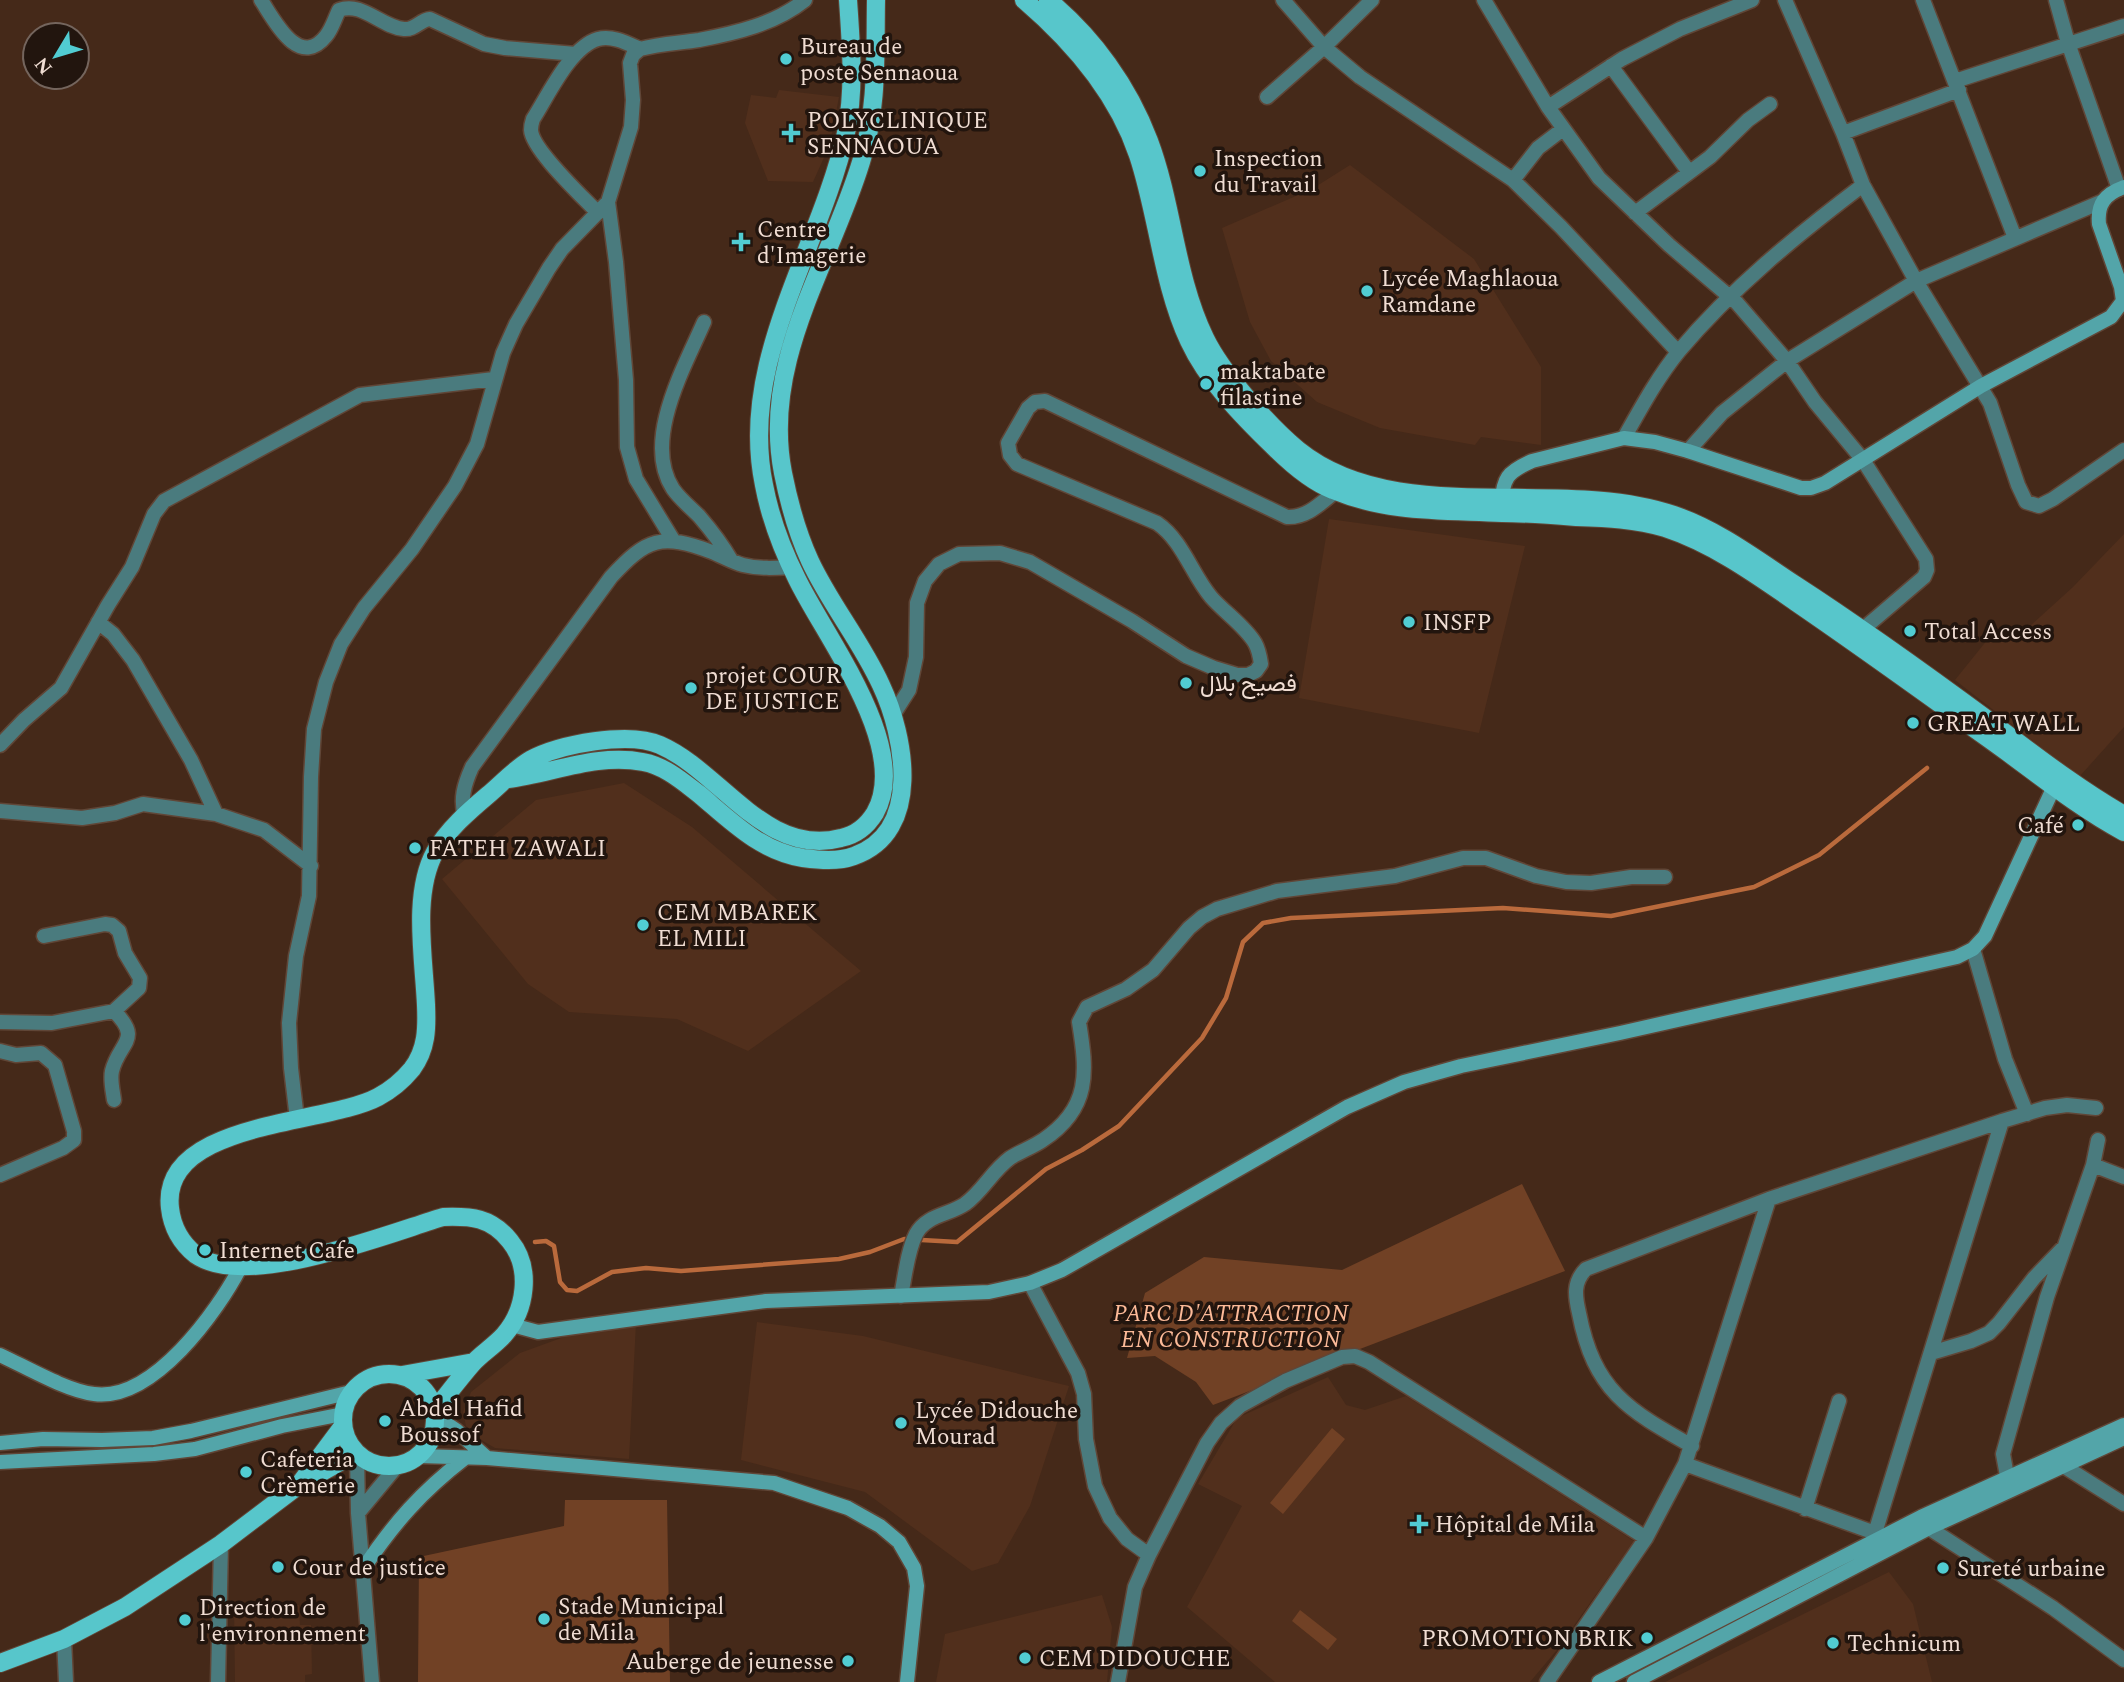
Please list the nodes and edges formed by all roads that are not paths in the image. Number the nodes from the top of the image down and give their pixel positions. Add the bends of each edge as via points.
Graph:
1 (261, 0) edge
2 (805, 0) edge
3 (848, 0) edge
4 (876, 0) edge
5 (1024, 0) edge
6 (1048, 0) edge
7 (1283, 0) edge
8 (1372, 0) edge
9 (1484, 0) edge
10 (1752, 0) edge
11 (1785, 0) edge
12 (1923, 0) edge
13 (2056, 0) edge
14 (2124, 26) edge
15 (2068, 43) junction
16 (1324, 47) junction
17 (640, 50) junction
18 (576, 54) junction
19 (1611, 65) junction
20 (1957, 85) junction
21 (1267, 97) dead end
22 (1770, 104) dead end
23 (1548, 107) junction
24 (1563, 129) junction
25 (1843, 133) junction
26 (1689, 172) junction
27 (1513, 180) junction
28 (1863, 185) junction
29 (2121, 188) edge
30 (2101, 202) junction
31 (603, 207) junction
32 (1635, 213) junction
33 (2015, 238) junction
34 (1916, 281) junction
35 (1729, 296) junction
36 (2124, 302) edge
37 (704, 322) dead end
38 (1678, 352) junction
39 (1787, 361) junction
40 (494, 379) junction
41 (1981, 386) junction
42 (1624, 438) junction
43 (2124, 450) edge
44 (1688, 451) junction
45 (1863, 460) junction
46 (1336, 491) junction
47 (1501, 505) junction
48 (673, 540) junction
49 (730, 560) junction
50 (792, 567) junction
51 (98, 622) junction
52 (1862, 630) junction
53 (893, 715) junction
54 (0, 745) edge
55 (2028, 759) junction
56 (508, 779) junction
57 (2057, 780) junction
58 (0, 811) edge
59 (216, 814) junction
60 (2124, 815) edge
61 (464, 817) junction
62 (2124, 832) edge
63 (311, 866) junction
64 (1665, 877) dead end
65 (44, 936) dead end
66 (1973, 949) junction
67 (114, 1011) junction
68 (0, 1023) edge
69 (0, 1051) edge
70 (114, 1100) dead end
71 (2096, 1108) dead end
72 (2027, 1114) junction
73 (297, 1119) junction
74 (2001, 1121) junction
75 (2098, 1140) dead end
76 (2093, 1165) junction
77 (0, 1175) edge
78 (2124, 1177) edge
79 (1769, 1199) junction
80 (2067, 1244) junction
81 (241, 1266) junction
82 (1030, 1283) junction
83 (901, 1296) junction
84 (512, 1325) junction
85 (1931, 1353) junction
86 (0, 1355) edge
87 (474, 1362) junction
88 (402, 1376) junction
89 (351, 1392) junction
90 (1839, 1401) dead end
91 (434, 1413) junction
92 (342, 1420) junction
93 (2124, 1425) edge
94 (2124, 1438) edge
95 (0, 1443) edge
96 (1692, 1446) junction
97 (357, 1454) junction
98 (418, 1456) junction
99 (465, 1458) junction
100 (487, 1458) junction
101 (0, 1462) edge
102 (1685, 1464) junction
103 (2062, 1465) junction
104 (397, 1466) junction
105 (2007, 1476) junction
106 (299, 1485) junction
107 (2124, 1504) edge
108 (1805, 1509) junction
109 (358, 1513) junction
110 (1925, 1522) junction
111 (1877, 1536) junction
112 (1646, 1538) junction
113 (221, 1544) junction
114 (1149, 1555) junction
115 (363, 1569) junction
116 (64, 1639) junction
117 (2124, 1660) edge
118 (0, 1663) edge
119 (66, 1682) edge
120 (218, 1682) edge
121 (372, 1682) edge
122 (907, 1682) edge
123 (1118, 1682) edge
124 (1547, 1682) edge
125 (1599, 1682) edge
126 (1634, 1682) edge

1 - 18 street via 292,43 301,47 326,37 339,10 348,7 400,29 410,30 430,19 484,44
2 - 17 street via 762,25
3 - 50 main road via 852,88 846,130 768,360 762,402 759,442 764,486
4 - 53 main road via 874,103 862,161 797,324 784,374 779,422 793,516 809,560 866,655
5 - 46 main road via 1090,68 1120,112 1138,155 1190,343 1219,387 1272,445 1299,469
6 - 47 main road via 1101,55 1130,99 1150,142 1206,341 1273,426 1329,471 1363,484
7 - 16 street
8 - 16 street
9 - 23 street
10 - 19 street via 1680,29
11 - 25 street
12 - 20 street
13 - 15 street
14 - 15 street
15 - 20 street
15 - 29 street
16 - 21 street
16 - 27 street via 1360,77
17 - 18 street via 623,41 599,39
17 - 31 street via 630,63 631,127
18 - 31 street via 530,129 548,159
19 - 23 street
19 - 26 street
20 - 25 street
20 - 33 street
22 - 26 street
23 - 24 street
24 - 27 street via 1538,149
24 - 32 street via 1599,178
25 - 28 street
26 - 32 street
27 - 38 street
28 - 34 street
28 - 35 street
29 - 30 main road
30 - 33 street
30 - 36 main road via 2099,224
31 - 40 street via 562,248 549,268 516,324
31 - 48 street via 616,262 627,447 636,478
32 - 35 street
33 - 34 street
34 - 39 street
34 - 41 street
35 - 38 street
35 - 39 street
36 - 41 main road via 2111,317 2088,331
37 - 49 street via 673,397 661,438 662,457 674,491
38 - 42 street
39 - 44 street via 1722,413
39 - 45 street
40 - 51 street via 360,395 171,496 154,514 132,567
40 - 63 street via 477,444 455,486 364,608 341,644 326,682 314,729
41 - 43 street via 2026,502 2039,506 2053,499
41 - 45 main road
42 - 44 main road
42 - 47 main road via 1520,466 1503,484
44 - 45 main road via 1801,488 1825,483
45 - 52 street via 1926,559 1927,570
46 - 47 main road via 1367,502 1435,512
46 - 53 street via 1306,514 1287,517 1045,401 1035,402 1009,443 1017,464 1167,530 1209,595 1255,643 1261,664 1248,675 1214,668 1186,656 1030,562 1000,553 959,554 939,564 925,581 917,603 916,657 909,690
47 - 52 main road via 1621,502 1674,515 1722,536
47 - 55 main road via 1625,519 1702,542
48 - 49 street
48 - 61 street via 641,548 611,577 472,767 464,786
49 - 50 street via 760,568
50 - 56 main road via 871,715 884,782 880,805 867,825 848,837 826,841 786,833 750,814 691,764 658,744 634,739 599,741 550,753 528,761
51 - 54 street via 61,688
51 - 59 street via 132,660 191,760
52 - 55 main road
53 - 56 main road via 903,793 897,817 869,850 851,858 820,860 769,848 681,779 643,762 578,764
55 - 57 main road
56 - 61 main road
57 - 60 main road
57 - 62 main road
57 - 66 main road via 1985,936
58 - 59 street via 82,818 144,804
59 - 63 street via 264,830
61 - 73 main road via 434,854 424,888 426,1023 424,1046 414,1067 375,1099
63 - 73 street via 289,1023
64 - 83 street via 1566,883 1486,858 1463,858 1395,876 1277,891 1217,909 1189,928 1138,983 1096,1002 1082,1014 1085,1078 1074,1107 1052,1133 1009,1159 965,1204 921,1227 912,1245
65 - 67 street via 105,924 119,931 140,978 139,988
66 - 72 street via 2005,1059
66 - 82 main road via 1930,965 1404,1082 1347,1107 1062,1270
67 - 68 street via 52,1023
67 - 70 street via 126,1023 128,1036 112,1072
69 - 77 street via 41,1053 55,1065 74,1130 74,1140 63,1148
71 - 72 street via 2067,1105
72 - 74 street
73 - 81 main road via 208,1146 175,1175 169,1196 180,1237 201,1258
74 - 79 street
74 - 85 street
75 - 76 street
76 - 78 street
76 - 80 street
79 - 96 street
79 - 96 street via 1586,1269 1576,1285 1582,1329 1600,1375 1614,1394 1648,1421
80 - 85 street via 1989,1333
80 - 105 street via 2047,1297 2003,1454
81 - 84 main road via 310,1258 443,1217 483,1218 503,1231 517,1249 523,1271 523,1294
81 - 86 main road via 230,1289 187,1343 155,1373 113,1394 72,1388
82 - 83 main road via 967,1295
82 - 114 street via 1078,1374 1096,1486 1110,1518 1127,1539
83 - 84 main road via 766,1301 538,1332
84 - 87 main road
85 - 111 street
87 - 88 main road
87 - 91 main road
88 - 89 main road via 374,1376
88 - 91 main road via 428,1395
89 - 92 main road
89 - 95 main road via 153,1438
90 - 108 street
91 - 98 main road via 431,1438
91 - 100 main road
92 - 97 main road
92 - 101 main road via 282,1426 195,1449
92 - 106 main road
93 - 105 main road
94 - 103 main road
96 - 102 street
97 - 104 main road via 376,1464
97 - 106 main road
97 - 109 street
98 - 99 main road
98 - 104 main road
99 - 100 main road
99 - 115 main road via 398,1519
100 - 122 main road via 774,1483 848,1508 899,1542 914,1568 917,1586
102 - 108 street
102 - 112 street
103 - 107 street
103 - 110 main road
104 - 109 street
105 - 110 main road
106 - 113 main road
108 - 111 street
109 - 115 street
110 - 111 main road
110 - 117 street
110 - 126 main road
111 - 125 main road
112 - 114 street via 1355,1356 1285,1381 1240,1406 1221,1423
112 - 124 street
113 - 116 main road via 125,1607
113 - 120 street
114 - 123 street via 1135,1587
115 - 121 street
116 - 118 main road
116 - 119 street

